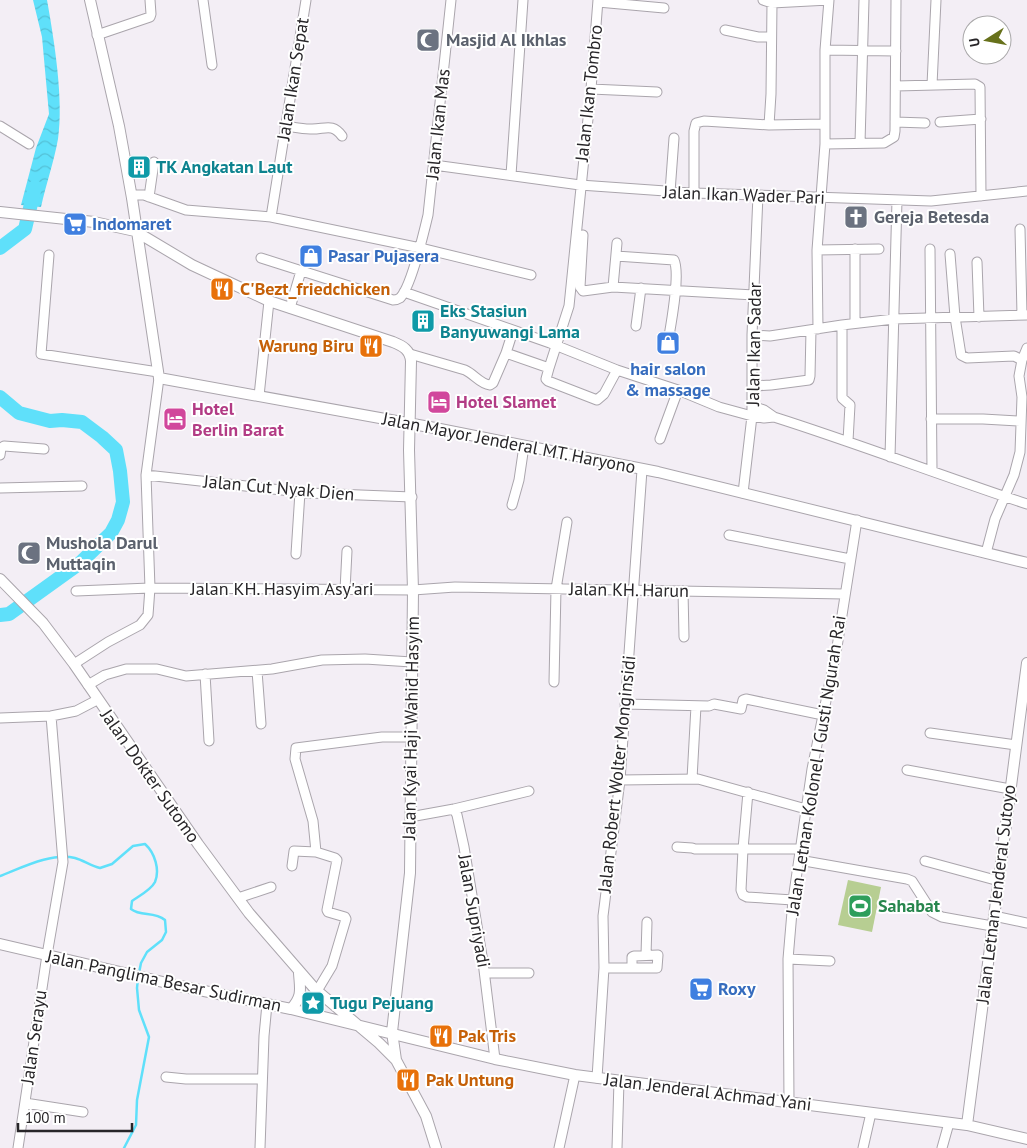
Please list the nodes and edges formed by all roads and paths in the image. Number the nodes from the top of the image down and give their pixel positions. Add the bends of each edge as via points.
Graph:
1 (90, 0) edge
2 (150, 0) edge
3 (203, 0) edge
4 (306, 0) edge
5 (450, 0) edge
6 (523, 0) edge
7 (864, 0) edge
8 (896, 0) edge
9 (936, 0) edge
10 (598, 1) edge
11 (773, 1) edge
12 (664, 8) dead end
13 (725, 30) dead end
14 (97, 35) junction
15 (771, 37) junction
16 (825, 50) junction
17 (863, 51) junction
18 (896, 51) junction
19 (212, 65) dead end
20 (932, 85) junction
21 (896, 86) junction
22 (591, 89) junction
23 (657, 92) dead end
24 (981, 119) junction
25 (895, 122) junction
26 (940, 122) dead end
27 (925, 123) dead end
28 (824, 124) junction
29 (769, 125) junction
30 (0, 126) edge
31 (285, 126) junction
32 (342, 136) dead end
33 (674, 138) dead end
34 (860, 143) junction
35 (29, 144) dead end
36 (825, 144) junction
37 (154, 162) dead end
38 (434, 165) junction
39 (512, 175) junction
40 (580, 185) junction
41 (1027, 191) edge
42 (670, 192) junction
43 (694, 194) junction
44 (758, 195) junction
45 (981, 196) junction
46 (149, 197) junction
47 (132, 198) junction
48 (821, 198) junction
49 (897, 200) junction
50 (0, 212) edge
51 (271, 217) junction
52 (135, 231) junction
53 (1023, 235) edge
54 (583, 236) dead end
55 (617, 244) dead end
56 (420, 248) junction
57 (855, 249) junction
58 (879, 249) dead end
59 (930, 249) dead end
60 (817, 250) junction
61 (950, 254) dead end
62 (49, 255) dead end
63 (616, 256) junction
64 (261, 258) dead end
65 (977, 262) dead end
66 (301, 271) junction
67 (531, 275) dead end
68 (613, 287) junction
69 (640, 288) junction
70 (675, 291) junction
71 (404, 292) junction
72 (754, 296) junction
73 (269, 301) junction
74 (290, 308) junction
75 (1024, 315) edge
76 (955, 317) junction
77 (978, 317) junction
78 (930, 318) junction
79 (894, 319) junction
80 (855, 323) junction
81 (842, 325) junction
82 (636, 326) dead end
83 (815, 330) junction
84 (513, 331) junction
85 (752, 335) junction
86 (557, 345) junction
87 (668, 348) dead end
88 (1027, 348) edge
89 (506, 353) junction
90 (410, 354) junction
91 (1022, 360) junction
92 (549, 368) junction
93 (617, 370) junction
94 (158, 375) junction
95 (752, 386) junction
96 (678, 390) junction
97 (259, 396) junction
98 (752, 411) junction
99 (931, 419) junction
100 (1020, 422) junction
101 (410, 424) junction
102 (660, 439) dead end
103 (848, 441) junction
104 (524, 446) junction
105 (44, 449) dead end
106 (0, 455) edge
107 (890, 457) junction
108 (642, 470) junction
109 (932, 470) junction
110 (146, 475) junction
111 (82, 486) dead end
112 (0, 488) edge
113 (300, 492) junction
114 (743, 493) junction
115 (1004, 496) junction
116 (412, 497) junction
117 (1027, 504) edge
118 (512, 505) dead end
119 (857, 520) junction
120 (567, 522) dead end
121 (729, 535) dead end
122 (347, 551) dead end
123 (986, 553) junction
124 (296, 554) dead end
125 (850, 559) junction
126 (1027, 563) edge
127 (0, 579) edge
128 (150, 588) junction
129 (556, 589) junction
130 (346, 590) junction
131 (413, 590) junction
132 (634, 590) junction
133 (76, 591) dead end
134 (683, 591) junction
135 (844, 594) junction
136 (684, 637) dead end
137 (412, 662) junction
138 (74, 664) junction
139 (1027, 664) edge
140 (257, 671) junction
141 (205, 674) junction
142 (554, 682) dead end
143 (88, 685) junction
144 (97, 700) junction
145 (625, 704) junction
146 (696, 706) junction
147 (823, 715) junction
148 (51, 716) junction
149 (0, 718) edge
150 (261, 724) dead end
151 (1023, 727) edge
152 (930, 732) dead end
153 (411, 736) junction
154 (209, 741) dead end
155 (1016, 745) junction
156 (907, 770) dead end
157 (692, 779) junction
158 (620, 780) junction
159 (1010, 789) junction
160 (530, 791) dead end
161 (748, 792) junction
162 (454, 809) junction
163 (806, 809) junction
164 (410, 817) junction
165 (677, 847) dead end
166 (743, 849) junction
167 (801, 849) junction
168 (316, 852) junction
169 (799, 860) junction
170 (925, 861) dead end
171 (292, 866) dead end
172 (999, 881) junction
173 (272, 887) dead end
174 (238, 898) junction
175 (793, 900) junction
176 (993, 921) junction
177 (647, 922) dead end
178 (1027, 923) edge
179 (0, 944) edge
180 (46, 955) junction
181 (646, 955) junction
182 (788, 959) junction
183 (830, 961) dead end
184 (604, 968) junction
185 (632, 968) junction
186 (299, 973) junction
187 (529, 973) dead end
188 (485, 974) junction
189 (317, 991) junction
190 (267, 1004) junction
191 (291, 1009) junction
192 (358, 1025) junction
193 (392, 1032) junction
194 (495, 1059) junction
195 (396, 1060) junction
196 (576, 1075) junction
197 (166, 1077) dead end
198 (597, 1078) junction
199 (262, 1079) junction
200 (619, 1081) junction
201 (789, 1102) junction
202 (25, 1103) junction
203 (84, 1112) dead end
204 (871, 1113) junction
205 (949, 1123) junction
206 (967, 1126) junction
207 (1027, 1139) edge
208 (18, 1148) edge
209 (260, 1148) edge
210 (436, 1148) edge
211 (559, 1148) edge
212 (617, 1148) edge
213 (863, 1148) edge
214 (942, 1148) edge

1 - 14 main road
2 - 14 street via 150,17
3 - 19 street
4 - 31 street, Jalan Ikan Sepat
5 - 38 street, Jalan Ikan Mas
6 - 39 street
7 - 17 street
8 - 18 street
9 - 20 street
10 - 12 street
10 - 22 street, Jalan Ikan Tombro
11 - 15 street
11 - 16 street via 829,0
13 - 15 street
14 - 47 main road
15 - 29 street
16 - 17 street
16 - 28 street
17 - 18 street
17 - 34 street
18 - 21 street
20 - 21 street
20 - 24 street via 978,85 982,90
21 - 25 street
22 - 23 street
22 - 40 street, Jalan Ikan Tombro
24 - 26 street
24 - 45 street
25 - 27 street
25 - 34 street via 894,137 887,142
28 - 29 street
28 - 36 street
29 - 43 street via 696,122
30 - 35 street
31 - 32 street via 312,130 330,127
31 - 51 street, Jalan Ikan Sepat
33 - 42 street
34 - 36 street
36 - 48 street
37 - 46 street
38 - 39 street, Jalan Ikan Wader Pari
38 - 56 street, Jalan Ikan Mas
39 - 40 street, Jalan Ikan Wader Pari
40 - 42 street, Jalan Ikan Wader Pari
40 - 86 street, Jalan Ikan Tombro via 567,312
41 - 45 street, Jalan Ikan Wader Pari
42 - 43 street, Jalan Ikan Wader Pari
43 - 44 street, Jalan Ikan Wader Pari
44 - 48 street, Jalan Ikan Wader Pari
44 - 72 street, Jalan Ikan Sadar
45 - 49 street, Jalan Ikan Wader Pari via 931,201
46 - 47 street via 139,195
46 - 51 street via 192,211
47 - 52 main road
48 - 49 street, Jalan Ikan Wader Pari
48 - 60 street
49 - 79 street
50 - 52 main road via 94,222
51 - 56 street
52 - 73 main road via 192,265
52 - 94 main road
53 - 75 street
54 - 68 street via 580,289
55 - 63 street
56 - 67 street
56 - 71 street, Jalan Ikan Mas
57 - 58 street
57 - 60 street
57 - 80 street
59 - 78 street
60 - 83 street
61 - 76 street
62 - 94 street via 40,354
63 - 68 street
63 - 70 street via 674,260 677,266
64 - 66 street
65 - 77 street
66 - 71 street via 392,300
66 - 74 street
68 - 69 street
69 - 70 street
69 - 82 street
70 - 72 street
70 - 87 street
71 - 84 street
72 - 85 street, Jalan Ikan Sadar
73 - 74 main road
73 - 97 street
74 - 90 main road via 393,342 405,347
75 - 77 street
76 - 77 street
76 - 78 street
76 - 91 street via 963,357 1014,356
78 - 79 street
78 - 99 street
79 - 80 street
79 - 107 street
80 - 81 street
81 - 83 street
81 - 103 street via 842,398 850,405
83 - 85 street
83 - 95 street via 809,380
84 - 86 street
84 - 89 street
85 - 95 street, Jalan Ikan Sadar
86 - 92 street, Jalan Ikan Tombro
86 - 93 street
88 - 91 street
89 - 90 street via 493,383 488,385 465,370
89 - 92 street
90 - 101 main road, Jalan Kyai Haji Wahid Hasyim
91 - 100 street
92 - 93 street via 548,381 597,400
93 - 96 street
94 - 97 main road, Jalan Mayor Jenderal MT. Haryono
94 - 110 street
95 - 98 street, Jalan Ikan Sadar
96 - 98 street via 719,407
96 - 102 street
97 - 101 main road, Jalan Mayor Jenderal MT. Haryono
98 - 103 street via 764,418 774,417
98 - 114 street, Jalan Ikan Sadar
99 - 100 street
99 - 109 street
100 - 115 street via 1020,452
101 - 104 main road, Jalan Mayor Jenderal MT. Haryono
101 - 116 main road, Jalan Kyai Haji Wahid Hasyim
103 - 107 street
104 - 108 main road, Jalan Mayor Jenderal MT. Haryono
104 - 118 street
105 - 106 street via 4,446
107 - 109 street
108 - 114 main road, Jalan Mayor Jenderal MT. Haryono
108 - 132 street, Jalan Robert Wolter Monginsidi
109 - 115 street
110 - 113 street, Jalan Cut Nyak Dien
110 - 128 street
111 - 112 street
113 - 116 street, Jalan Cut Nyak Dien
113 - 124 street
114 - 119 main road, Jalan Mayor Jenderal MT. Haryono
115 - 117 street
115 - 123 street
116 - 131 main road, Jalan Kyai Haji Wahid Hasyim
119 - 123 main road, Jalan Mayor Jenderal MT. Haryono
119 - 125 street, Jalan Letnan Kolonel I Gusti Ngurah Rai
120 - 129 street
121 - 125 street
122 - 130 street
123 - 126 main road, Jalan Mayor Jenderal MT. Haryono
125 - 135 street, Jalan Letnan Kolonel I Gusti Ngurah Rai
127 - 138 main road, Jalan Dokter Sutomo via 43,623
128 - 130 street, Jalan KH. Hasyim Asy'ari
128 - 133 street, Jalan KH. Hasyim Asy'ari
128 - 138 street via 146,620
129 - 131 street, Jalan KH. Harun via 455,587
129 - 132 street, Jalan KH. Harun
129 - 142 street
130 - 131 street, Jalan KH. Hasyim Asy'ari
131 - 137 main road, Jalan Kyai Haji Wahid Hasyim
132 - 134 street, Jalan KH. Harun
132 - 145 street, Jalan Robert Wolter Monginsidi
134 - 135 street, Jalan KH. Harun
134 - 136 street
135 - 147 street, Jalan Letnan Kolonel I Gusti Ngurah Rai
137 - 140 street via 322,660
137 - 153 main road, Jalan Kyai Haji Wahid Hasyim
138 - 143 main road, Jalan Dokter Sutomo
139 - 151 main road, Jalan Letnan Jenderal Sutoyo
140 - 141 street
140 - 150 street
141 - 143 street via 186,676 157,669 126,669
141 - 154 street
143 - 144 main road, Jalan Dokter Sutomo
144 - 148 street via 76,710
144 - 174 main road, Jalan Dokter Sutomo
145 - 146 street
145 - 158 street, Jalan Robert Wolter Monginsidi
146 - 147 street via 714,704 741,709 746,699
146 - 157 street
147 - 163 street, Jalan Letnan Kolonel I Gusti Ngurah Rai
148 - 149 street
148 - 180 street, Jalan Serayu via 63,857
151 - 155 main road, Jalan Letnan Jenderal Sutoyo
152 - 155 street
153 - 164 main road, Jalan Kyai Haji Wahid Hasyim
153 - 168 street via 296,748 295,759 314,822
155 - 159 main road, Jalan Letnan Jenderal Sutoyo
156 - 159 street
157 - 158 street
157 - 161 street
158 - 184 street, Jalan Robert Wolter Monginsidi via 603,916
159 - 172 main road, Jalan Letnan Jenderal Sutoyo
160 - 162 street
161 - 163 street
161 - 166 street
162 - 164 street
162 - 188 street, Jalan Supriyadi
163 - 167 street, Jalan Letnan Kolonel I Gusti Ngurah Rai
164 - 193 main road, Jalan Kyai Haji Wahid Hasyim via 410,874
165 - 166 street
166 - 167 street
166 - 175 street via 743,895
167 - 169 street, Jalan Letnan Kolonel I Gusti Ngurah Rai
168 - 171 street via 294,851
168 - 189 street via 337,860 327,910 346,919 332,966
169 - 175 street, Jalan Letnan Kolonel I Gusti Ngurah Rai
169 - 176 street via 907,879 912,881 932,912 942,917
170 - 172 street
172 - 176 main road, Jalan Letnan Jenderal Sutoyo
173 - 174 street
174 - 186 main road, Jalan Dokter Sutomo
175 - 182 street, Jalan Letnan Kolonel I Gusti Ngurah Rai
176 - 178 street
176 - 206 main road, Jalan Letnan Jenderal Sutoyo
177 - 181 street
179 - 180 main road, Jalan Panglima Besar Sudirman
180 - 190 main road, Jalan Panglima Besar Sudirman
180 - 202 street, Jalan Serayu
181 - 185 street via 632,957
181 - 185 street via 658,955 657,968
182 - 183 street
182 - 201 street, Jalan Letnan Kolonel I Gusti Ngurah Rai
184 - 185 street
184 - 198 street, Jalan Robert Wolter Monginsidi
186 - 189 main road, Jalan Dokter Sutomo
186 - 191 main road via 300,996
187 - 188 street
188 - 194 street, Jalan Supriyadi
189 - 192 main road, Jalan Dokter Sutomo
190 - 191 main road, Jalan Panglima Besar Sudirman
190 - 199 street
191 - 192 main road, Jalan Panglima Besar Sudirman
192 - 193 main road, Jalan Panglima Besar Sudirman
192 - 195 main road, Jalan Dokter Sutomo
193 - 194 main road, Jalan Jenderal Achmad Yani
193 - 195 main road, Jalan Kyai Haji Wahid Hasyim
194 - 196 main road, Jalan Jenderal Achmad Yani
195 - 210 main road via 426,1116
196 - 198 main road, Jalan Jenderal Achmad Yani
196 - 211 street
197 - 199 street
198 - 200 main road, Jalan Jenderal Achmad Yani
199 - 209 street
200 - 201 main road, Jalan Jenderal Achmad Yani
200 - 212 street
201 - 204 main road, Jalan Jenderal Achmad Yani
202 - 203 street
202 - 208 street, Jalan Serayu
204 - 205 main road, Jalan Jenderal Achmad Yani
204 - 213 street
205 - 206 main road, Jalan Jenderal Achmad Yani
205 - 214 street
206 - 207 main road, Jalan Jenderal Achmad Yani

